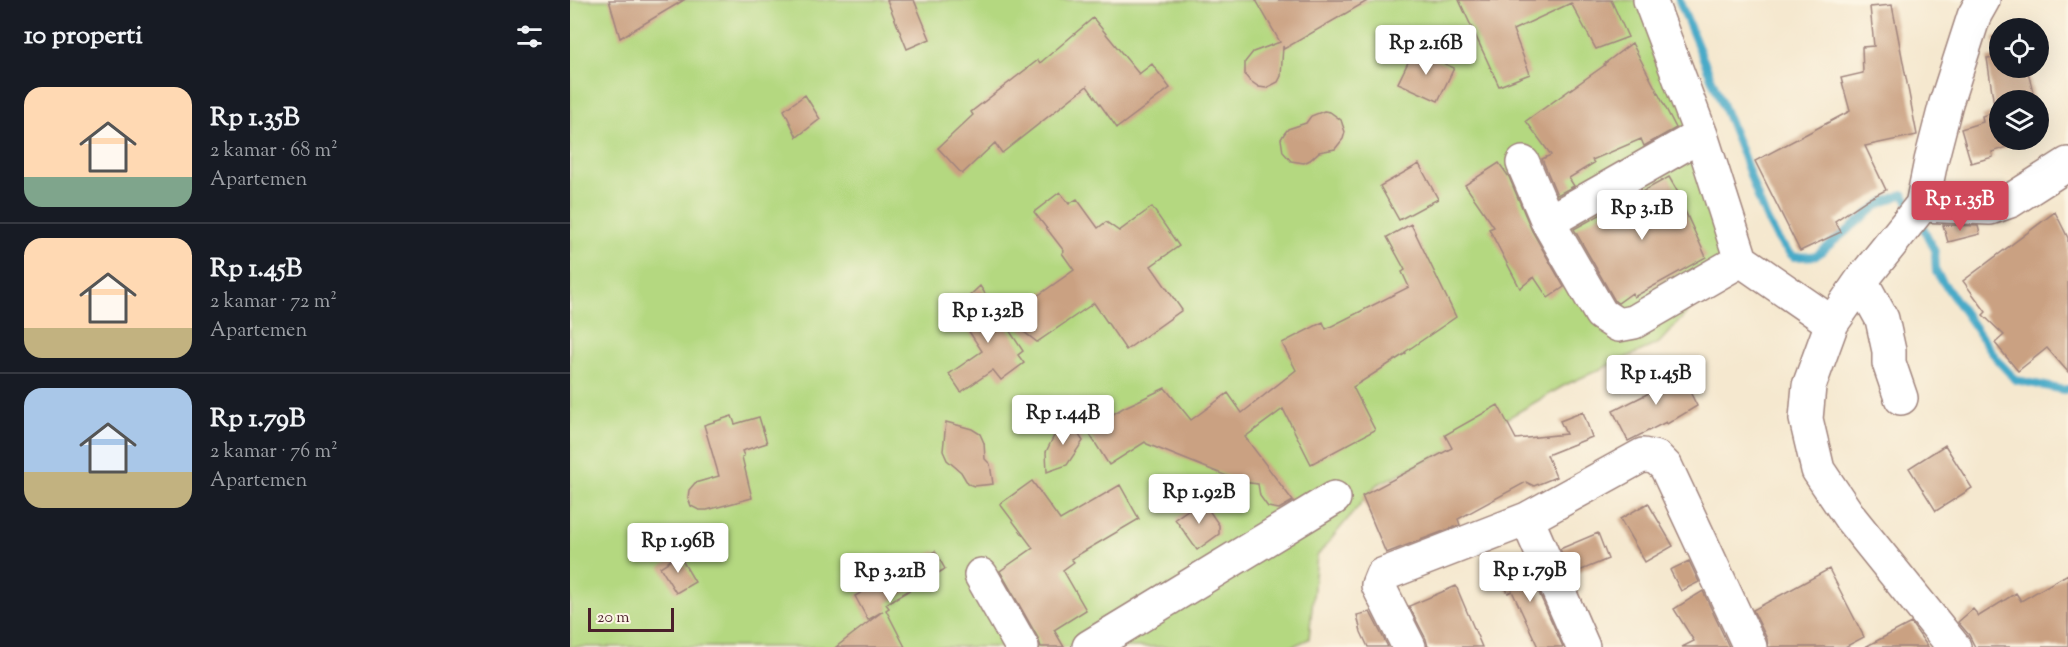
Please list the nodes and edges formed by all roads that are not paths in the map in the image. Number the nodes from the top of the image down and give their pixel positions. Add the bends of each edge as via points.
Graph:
1 (1650, 0) edge
2 (1974, 5) edge
3 (1701, 135) junction
4 (1523, 163) dead end
5 (2068, 164) edge
6 (1922, 205) junction
7 (1548, 222) junction
8 (1741, 260) junction
9 (1861, 280) junction
10 (1832, 323) junction
11 (1901, 398) dead end
12 (1334, 498) dead end
13 (1527, 519) junction
14 (981, 575) dead end
15 (1022, 647) edge
16 (1089, 647) edge
17 (1409, 647) edge
18 (1583, 647) edge
19 (1750, 647) edge
20 (1954, 647) edge

1 - 3 street
2 - 6 street
3 - 7 street
3 - 8 street
4 - 7 street
5 - 6 street via 2010,201 1990,208
6 - 9 street
7 - 8 street via 1601,314 1618,325 1635,322
8 - 10 street
9 - 10 street
9 - 11 street via 1882,319 1889,363
10 - 20 street via 1809,386 1806,419 1818,470 1851,519
12 - 16 street
13 - 17 street via 1382,575 1378,585
13 - 18 street
13 - 19 street via 1643,455 1657,458 1666,467
14 - 15 street

